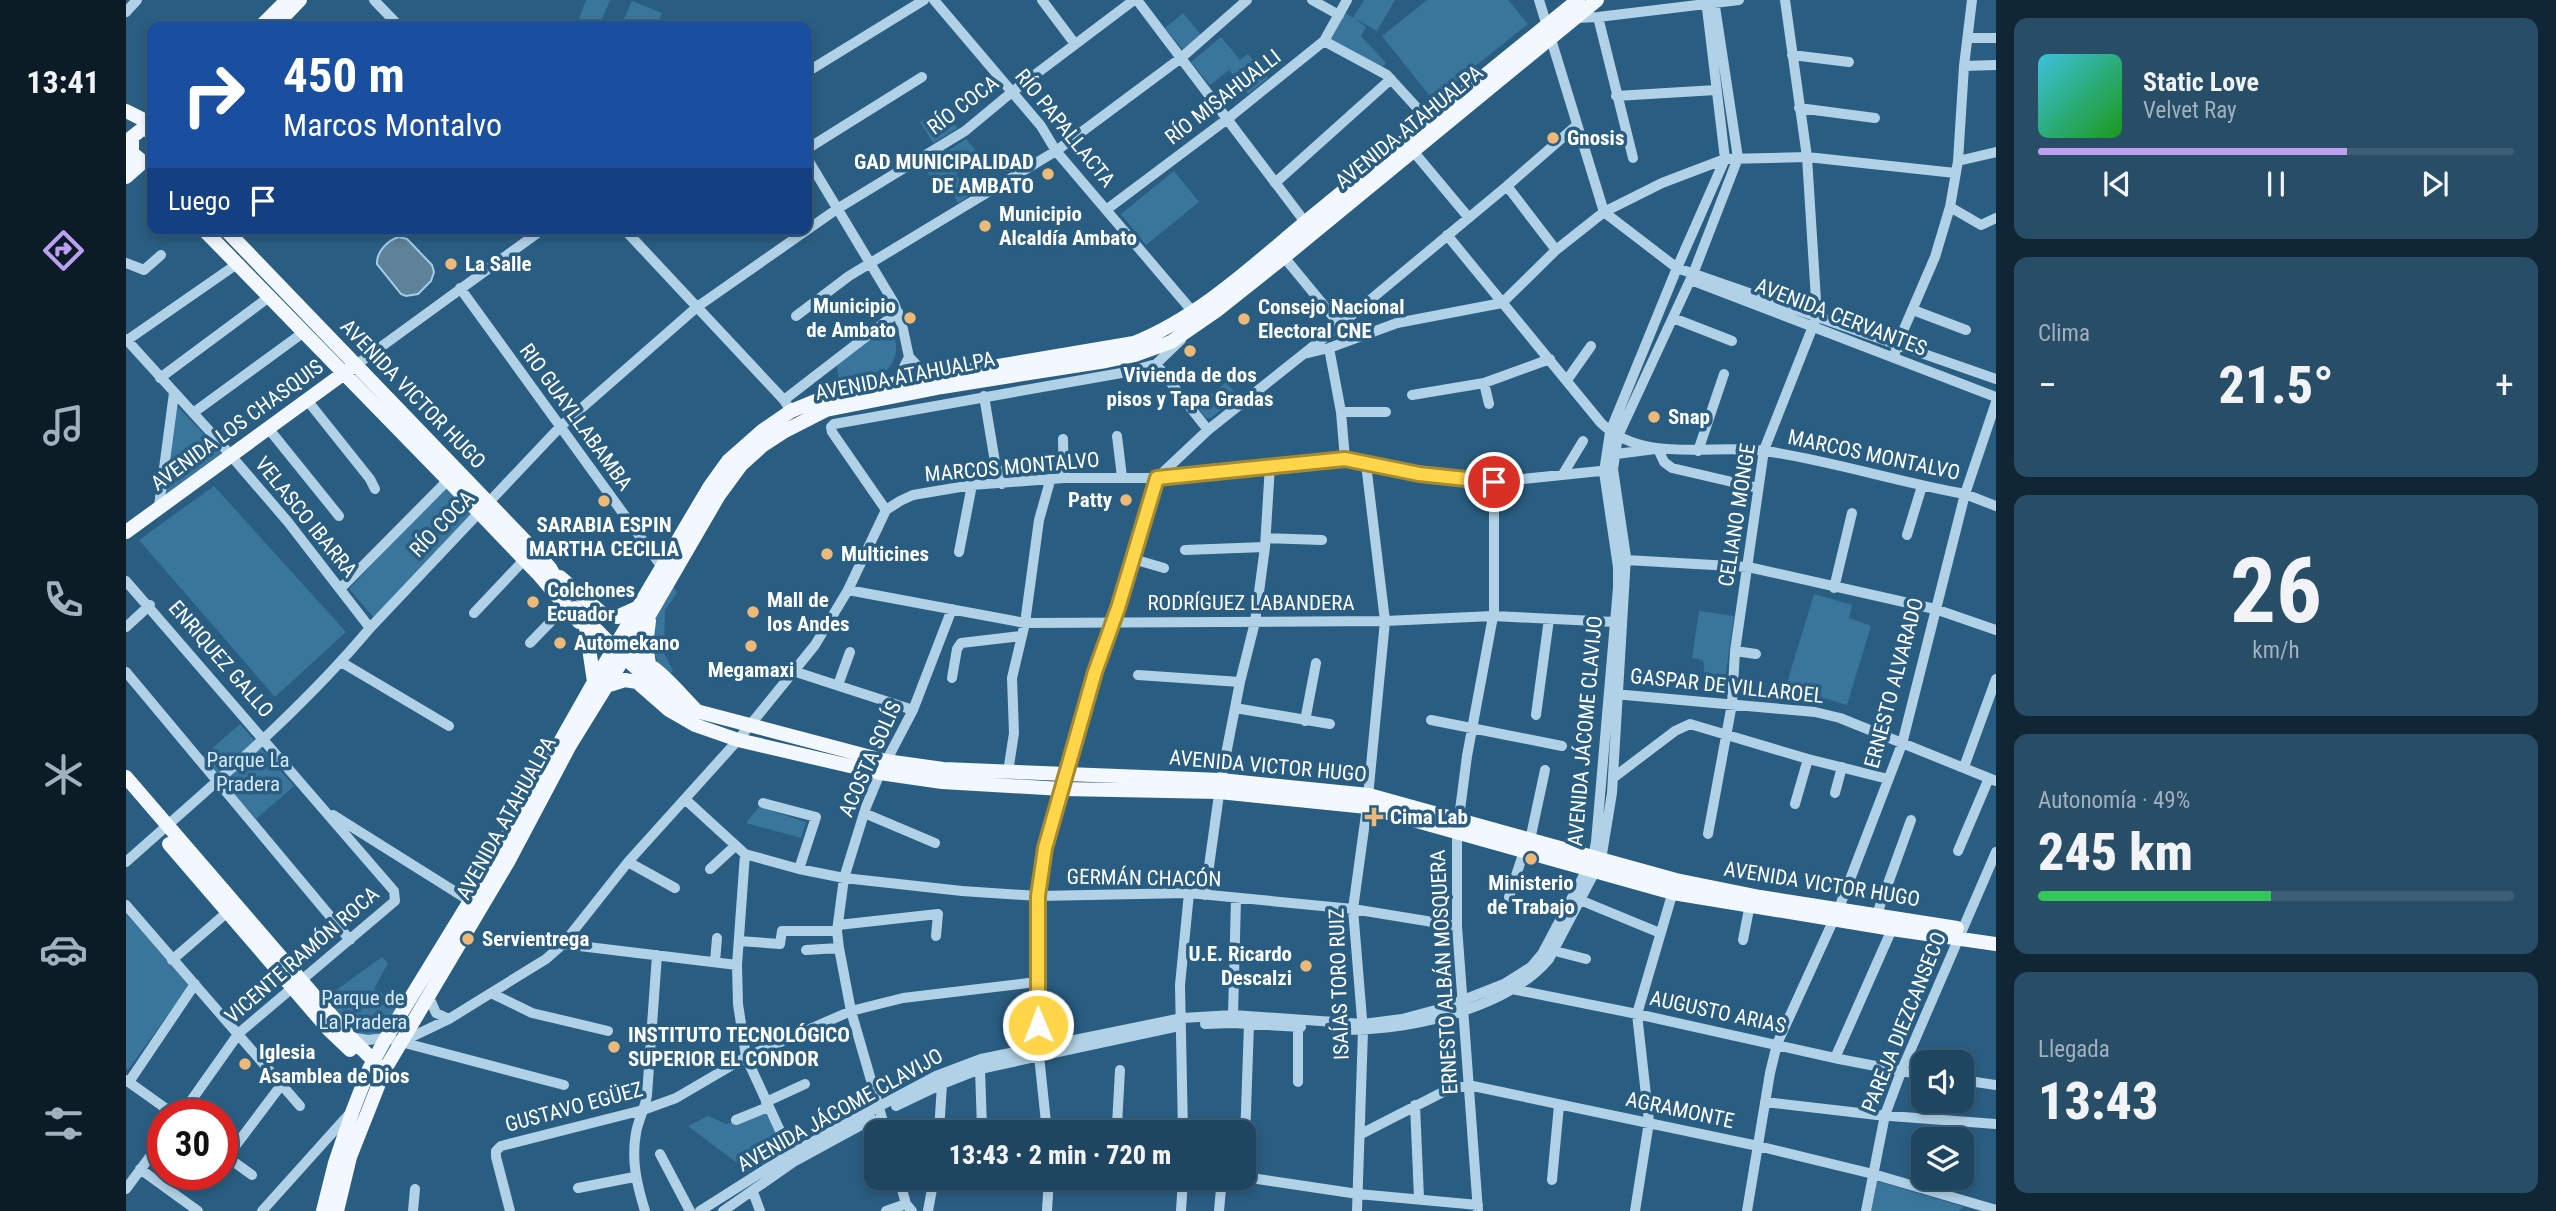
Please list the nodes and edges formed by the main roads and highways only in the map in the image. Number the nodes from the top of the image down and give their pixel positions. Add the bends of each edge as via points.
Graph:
1 (287, 0) edge
2 (300, 0) edge
3 (1578, 0) edge
4 (1597, 0) edge
5 (266, 21) edge
6 (280, 21) edge
7 (1548, 32) junction
8 (126, 111) edge
9 (147, 122) edge
10 (147, 129) edge
11 (138, 158) edge
12 (126, 177) edge
13 (209, 235) edge
14 (230, 235) edge
15 (350, 369) junction
16 (484, 507) junction
17 (126, 532) edge
18 (546, 573) junction
19 (568, 603) junction
20 (592, 606) junction
21 (644, 611) junction
22 (584, 626) junction
23 (622, 650) junction
24 (652, 667) junction
25 (637, 682) junction
26 (600, 684) junction
27 (683, 705) junction
28 (713, 730) junction
29 (883, 767) junction
30 (126, 777) edge
31 (1220, 786) junction
32 (126, 792) edge
33 (163, 829) junction
34 (1675, 886) junction
35 (1836, 914) junction
36 (1960, 933) junction
37 (1996, 935) edge
38 (1996, 944) edge
39 (297, 984) junction
40 (393, 1040) junction
41 (376, 1070) junction
42 (323, 1211) edge
43 (337, 1211) edge

1 - 5 main road
2 - 6 main road
3 - 7 main road, AVENIDA ATAHUALPA
4 - 7 main road, AVENIDA ATAHUALPA via 1576,18
7 - 21 main road, AVENIDA ATAHUALPA via 1413,151 1171,342 1135,355 820,412 762,446 719,495
7 - 21 main road, AVENIDA ATAHUALPA via 1168,328 1134,342 788,405 728,461 710,486 662,567
8 - 9 main road
10 - 11 main road via 136,132 130,142
11 - 12 main road
13 - 15 main road, AVENIDA VICTOR HUGO via 304,332
14 - 15 main road, AVENIDA VICTOR HUGO
15 - 16 main road, AVENIDA VICTOR HUGO
15 - 16 main road, AVENIDA VICTOR HUGO via 448,480
15 - 17 main road, AVENIDA LOS CHASQUIS
16 - 18 main road, AVENIDA VICTOR HUGO
16 - 18 main road, AVENIDA VICTOR HUGO via 524,560
18 - 19 main road, AVENIDA VICTOR HUGO
18 - 20 main road
19 - 22 main road, AVENIDA VICTOR HUGO
19 - 27 main road, AVENIDA VICTOR HUGO, bridge via 619,653
20 - 21 main road via 617,617
20 - 22 main road via 592,616
21 - 23 main road, AVENIDA ATAHUALPA
21 - 24 main road
22 - 23 main road, AVENIDA VICTOR HUGO
22 - 26 main road
23 - 24 main road, AVENIDA VICTOR HUGO
23 - 26 main road, AVENIDA ATAHUALPA
24 - 25 main road via 643,670
24 - 27 main road, AVENIDA VICTOR HUGO
25 - 26 main road
25 - 28 main road, AVENIDA VICTOR HUGO via 684,720
26 - 40 main road, AVENIDA ATAHUALPA
26 - 40 main road, AVENIDA ATAHUALPA via 508,862 429,996
27 - 28 main road, AVENIDA VICTOR HUGO
27 - 29 main road, AVENIDA VICTOR HUGO
28 - 29 main road, AVENIDA VICTOR HUGO via 738,740
29 - 31 main road, AVENIDA VICTOR HUGO via 1066,773
29 - 31 main road, AVENIDA VICTOR HUGO via 943,782 1062,789
30 - 33 main road
31 - 34 main road, AVENIDA VICTOR HUGO via 1368,801
32 - 33 main road
33 - 39 main road
34 - 35 main road, AVENIDA VICTOR HUGO via 1760,897
34 - 35 main road, AVENIDA VICTOR HUGO via 1750,904
35 - 36 main road, AVENIDA VICTOR HUGO via 1892,929
35 - 36 main road, AVENIDA VICTOR HUGO via 1877,914
36 - 37 main road, AVENIDA VICTOR HUGO
36 - 38 main road, AVENIDA VICTOR HUGO
39 - 41 main road
39 - 41 main road via 329,1030
40 - 41 main road, AVENIDA ATAHUALPA
41 - 42 main road, AVENIDA ATAHUALPA via 353,1110
41 - 43 main road

